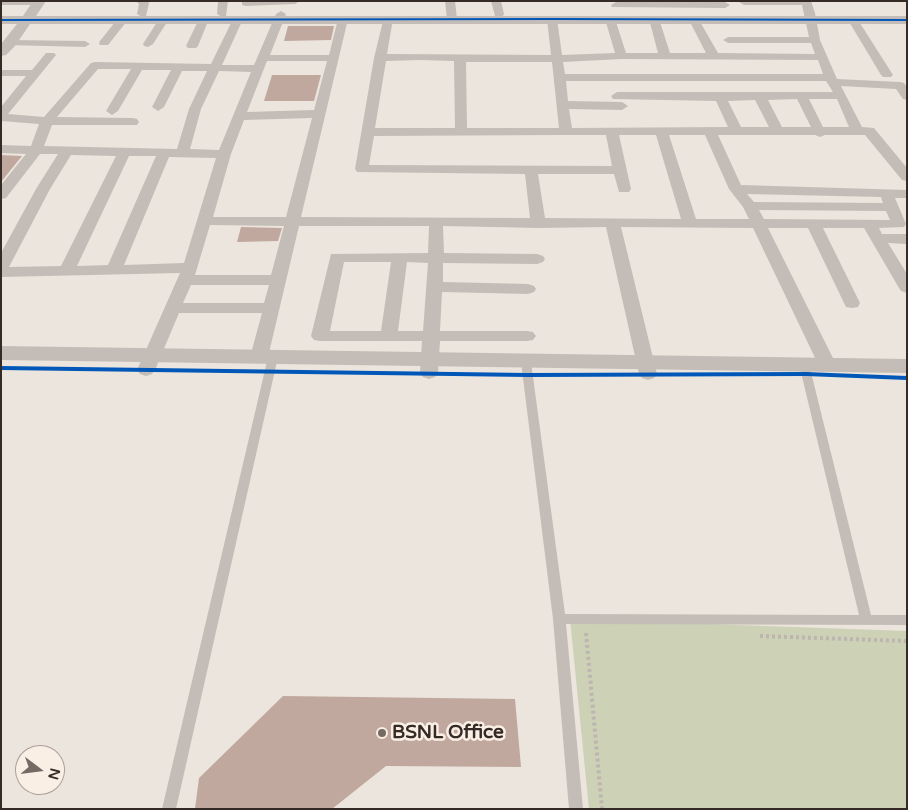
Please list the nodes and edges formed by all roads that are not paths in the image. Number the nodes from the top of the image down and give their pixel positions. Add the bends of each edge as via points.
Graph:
1 (39, 1) edge
2 (1, 2) edge
3 (744, 2) edge
4 (246, 3) dead end
5 (296, 5) edge
6 (725, 5) dead end
7 (223, 7) edge
8 (141, 8) edge
9 (498, 8) edge
10 (808, 9) edge
11 (451, 12) edge
12 (616, 12) edge
13 (1, 15) edge
14 (280, 16) junction
15 (907, 17) edge
16 (28, 18) junction
17 (123, 19) junction
18 (164, 19) junction
19 (204, 19) junction
20 (238, 19) junction
21 (343, 19) junction
22 (388, 19) junction
23 (552, 19) junction
24 (654, 19) junction
25 (1, 20) edge
26 (694, 20) junction
27 (853, 20) junction
28 (728, 40) dead end
29 (815, 40) junction
30 (104, 43) dead end
31 (85, 44) dead end
32 (148, 44) dead end
33 (192, 46) dead end
34 (6, 47) edge
35 (50, 55) dead end
36 (713, 55) junction
37 (602, 56) junction
38 (622, 56) junction
39 (665, 56) junction
40 (822, 57) junction
41 (332, 58) junction
42 (380, 58) junction
43 (460, 58) junction
44 (557, 58) junction
45 (261, 63) junction
46 (139, 65) junction
47 (178, 67) junction
48 (214, 68) junction
49 (1, 73) edge
50 (34, 73) junction
51 (887, 75) junction
52 (907, 76) edge
53 (830, 77) junction
54 (558, 78) junction
55 (611, 78) junction
56 (841, 95) junction
57 (801, 96) junction
58 (907, 96) edge
59 (720, 97) junction
60 (760, 97) junction
61 (621, 104) junction
62 (562, 105) junction
63 (158, 107) dead end
64 (319, 109) junction
65 (112, 110) dead end
66 (242, 110) junction
67 (1, 116) edge
68 (48, 121) junction
69 (133, 122) dead end
70 (777, 131) junction
71 (856, 131) junction
72 (368, 132) junction
73 (710, 132) junction
74 (737, 132) junction
75 (461, 133) junction
76 (566, 133) junction
77 (612, 133) junction
78 (662, 133) junction
79 (820, 133) junction
80 (1, 149) edge
81 (36, 150) junction
82 (67, 151) junction
83 (124, 152) junction
84 (164, 153) junction
85 (182, 153) junction
86 (224, 154) junction
87 (531, 170) junction
88 (620, 170) junction
89 (905, 172) edge
90 (4, 188) edge
91 (624, 189) dead end
92 (736, 190) junction
93 (907, 194) edge
94 (889, 200) junction
95 (750, 206) junction
96 (204, 221) junction
97 (291, 222) junction
98 (758, 222) junction
99 (690, 223) junction
100 (813, 223) junction
101 (868, 223) junction
102 (436, 224) junction
103 (538, 224) junction
104 (613, 224) junction
105 (877, 238) junction
106 (907, 239) edge
107 (400, 257) junction
108 (436, 257) junction
109 (537, 259) dead end
110 (1, 268) edge
111 (114, 269) junction
112 (67, 270) junction
113 (1, 272) edge
114 (188, 274) junction
115 (278, 280) junction
116 (433, 287) junction
117 (907, 288) edge
118 (528, 289) dead end
119 (852, 303) dead end
120 (174, 308) junction
121 (271, 308) junction
122 (431, 335) junction
123 (527, 336) dead end
124 (389, 337) junction
125 (1, 353) edge
126 (268, 362) junction
127 (149, 363) junction
128 (827, 364) junction
129 (907, 366) edge
130 (430, 367) junction
131 (1, 368) edge
132 (527, 368) junction
133 (646, 368) junction
134 (805, 369) junction
135 (907, 378) edge
136 (559, 619) junction
137 (866, 620) junction
138 (907, 620) edge
139 (169, 809) edge
140 (576, 809) edge

1 - 2 street
1 - 16 street
3 - 10 street
4 - 5 street
5 - 11 street
5 - 14 street
6 - 12 street
7 - 8 street
7 - 14 street
8 - 16 street
9 - 11 street
9 - 12 street
10 - 12 street
10 - 15 street
10 - 26 street
10 - 27 street
10 - 29 street
11 - 22 street
11 - 23 street
12 - 23 street
12 - 24 street
12 - 38 street
13 - 16 street
14 - 20 street
14 - 21 street
14 - 45 street
15 - 27 street
16 - 17 street
16 - 25 street
16 - 34 street
17 - 18 street
17 - 30 street
18 - 19 street
18 - 32 street
19 - 20 street
19 - 33 street
20 - 48 street
21 - 22 street
21 - 41 street
22 - 42 street
23 - 44 street
24 - 26 street
24 - 39 street
26 - 36 street
27 - 51 street
28 - 29 street
29 - 40 street
31 - 34 street
35 - 50 street
36 - 39 street
36 - 40 street
37 - 38 street
37 - 44 street
37 - 55 street
38 - 39 street
40 - 53 street
41 - 45 street
41 - 64 street
42 - 43 street
42 - 72 street
43 - 44 street
43 - 75 street
44 - 54 street
45 - 48 street
45 - 66 street
46 - 47 street
46 - 65 street
46 - 68 street via 95,65
47 - 48 street
47 - 63 street
48 - 85 street via 194,109
49 - 50 street
50 - 67 street
51 - 52 street
51 - 53 street
53 - 55 street
53 - 56 street
53 - 58 street via 900,86
54 - 55 street
54 - 62 street
55 - 61 street
56 - 57 street
56 - 71 street
57 - 60 street
57 - 79 street
59 - 60 street
59 - 61 street
59 - 74 street
60 - 70 street
61 - 62 street
62 - 76 street
64 - 66 street
64 - 97 street
66 - 86 street
67 - 68 street
68 - 69 street
68 - 81 street
70 - 74 street
70 - 79 street
71 - 79 street
71 - 89 street via 869,131
72 - 75 street
72 - 87 street via 362,169
73 - 74 street
73 - 78 street
73 - 92 street
75 - 76 street
76 - 77 street
77 - 78 street
77 - 88 street
78 - 99 street
80 - 81 street
81 - 82 street
81 - 90 street
82 - 83 street
82 - 110 street
83 - 84 street
83 - 112 street
84 - 85 street
84 - 111 street
85 - 86 street
86 - 96 street
87 - 88 street
87 - 103 street
88 - 91 street
92 - 94 street
92 - 95 street
93 - 94 street
94 - 95 street
94 - 101 street via 899,224
95 - 98 street
96 - 97 street
96 - 114 street
97 - 102 street
97 - 115 street
98 - 99 street
98 - 100 street
98 - 128 street
99 - 104 street
100 - 101 street
100 - 119 street
101 - 105 street
102 - 103 street
102 - 108 street
103 - 104 street
104 - 133 street
105 - 106 street
105 - 117 street
107 - 108 street
107 - 124 street
107 - 124 street via 337,257 320,336
108 - 109 street
108 - 116 street
111 - 112 street
111 - 114 street
112 - 113 street
114 - 115 street
114 - 120 street
115 - 121 street
116 - 118 street
116 - 122 street
120 - 121 street
120 - 127 street
121 - 126 street
122 - 123 street
122 - 124 street
122 - 130 street
125 - 127 street
126 - 127 street
126 - 130 street
126 - 139 lane
127 - 131 street
128 - 129 street
128 - 134 street
130 - 132 street
132 - 133 street
132 - 136 lane
133 - 134 street
134 - 135 street
134 - 137 lane
136 - 137 lane
136 - 140 lane
137 - 138 lane

